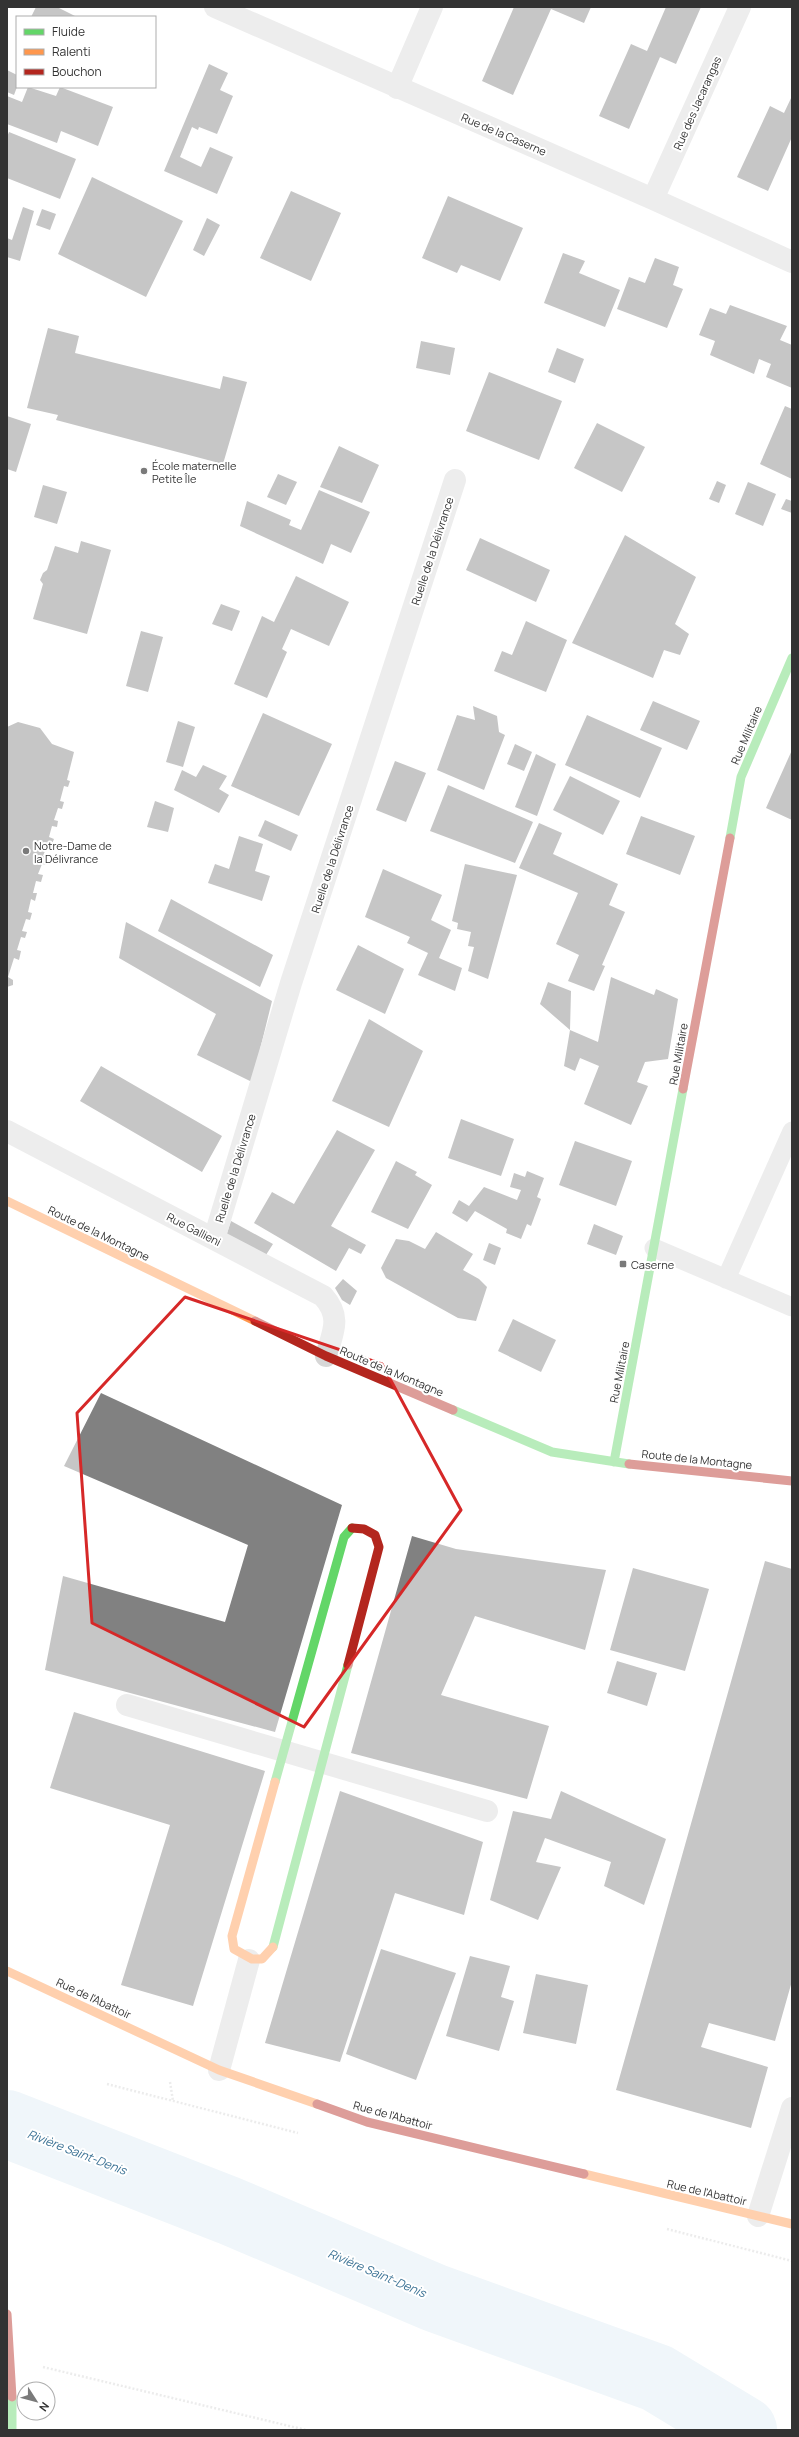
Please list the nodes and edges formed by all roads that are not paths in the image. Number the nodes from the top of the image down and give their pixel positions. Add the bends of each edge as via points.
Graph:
1 (215, 7) edge
2 (432, 7) edge
3 (740, 7) edge
4 (397, 88) junction
5 (653, 199) junction
6 (792, 262) edge
7 (456, 480) dead end
8 (792, 658) edge
9 (7, 1131) edge
10 (792, 1131) edge
11 (7, 1202) edge
12 (214, 1239) junction
13 (654, 1248) junction
14 (726, 1279) junction
15 (792, 1307) edge
16 (326, 1356) junction
17 (614, 1462) junction
18 (792, 1481) edge
19 (127, 1705) dead end
20 (283, 1750) junction
21 (323, 1762) junction
22 (487, 1811) dead end
23 (249, 1960) junction
24 (7, 1970) edge
25 (219, 2070) junction
26 (792, 2108) edge
27 (758, 2216) junction
28 (792, 2224) edge
29 (7, 2314) edge
30 (12, 2430) edge

1 - 4 street, Rue de la Caserne
2 - 4 street
3 - 5 street, Rue des Jacarangas
4 - 5 street, Rue de la Caserne
5 - 6 street, Rue de la Caserne
7 - 12 street, Ruelle de la Délivrance via 291,983
8 - 13 street, Rue Militaire via 742,777
9 - 12 street, Rue Gallieni
10 - 14 lane
11 - 16 street, Route de la Montagne
12 - 16 street, Rue Gallieni via 323,1296 333,1307 335,1326
13 - 14 lane
13 - 17 street, Rue Militaire
14 - 15 lane
16 - 17 street, Route de la Montagne via 552,1452
17 - 18 street, Route de la Montagne
19 - 20 street
20 - 21 street
20 - 21 street via 344,1537 352,1528 364,1529 375,1535 379,1547
20 - 23 street via 232,1936 234,1949
21 - 22 street
21 - 23 street via 275,1944 269,1955 260,1960
23 - 25 street
24 - 25 street, Rue de l'Abattoir
25 - 27 street, Rue de l'Abattoir via 367,2122
26 - 27 street
27 - 28 street, Rue de l'Abattoir
29 - 30 street, bridge

